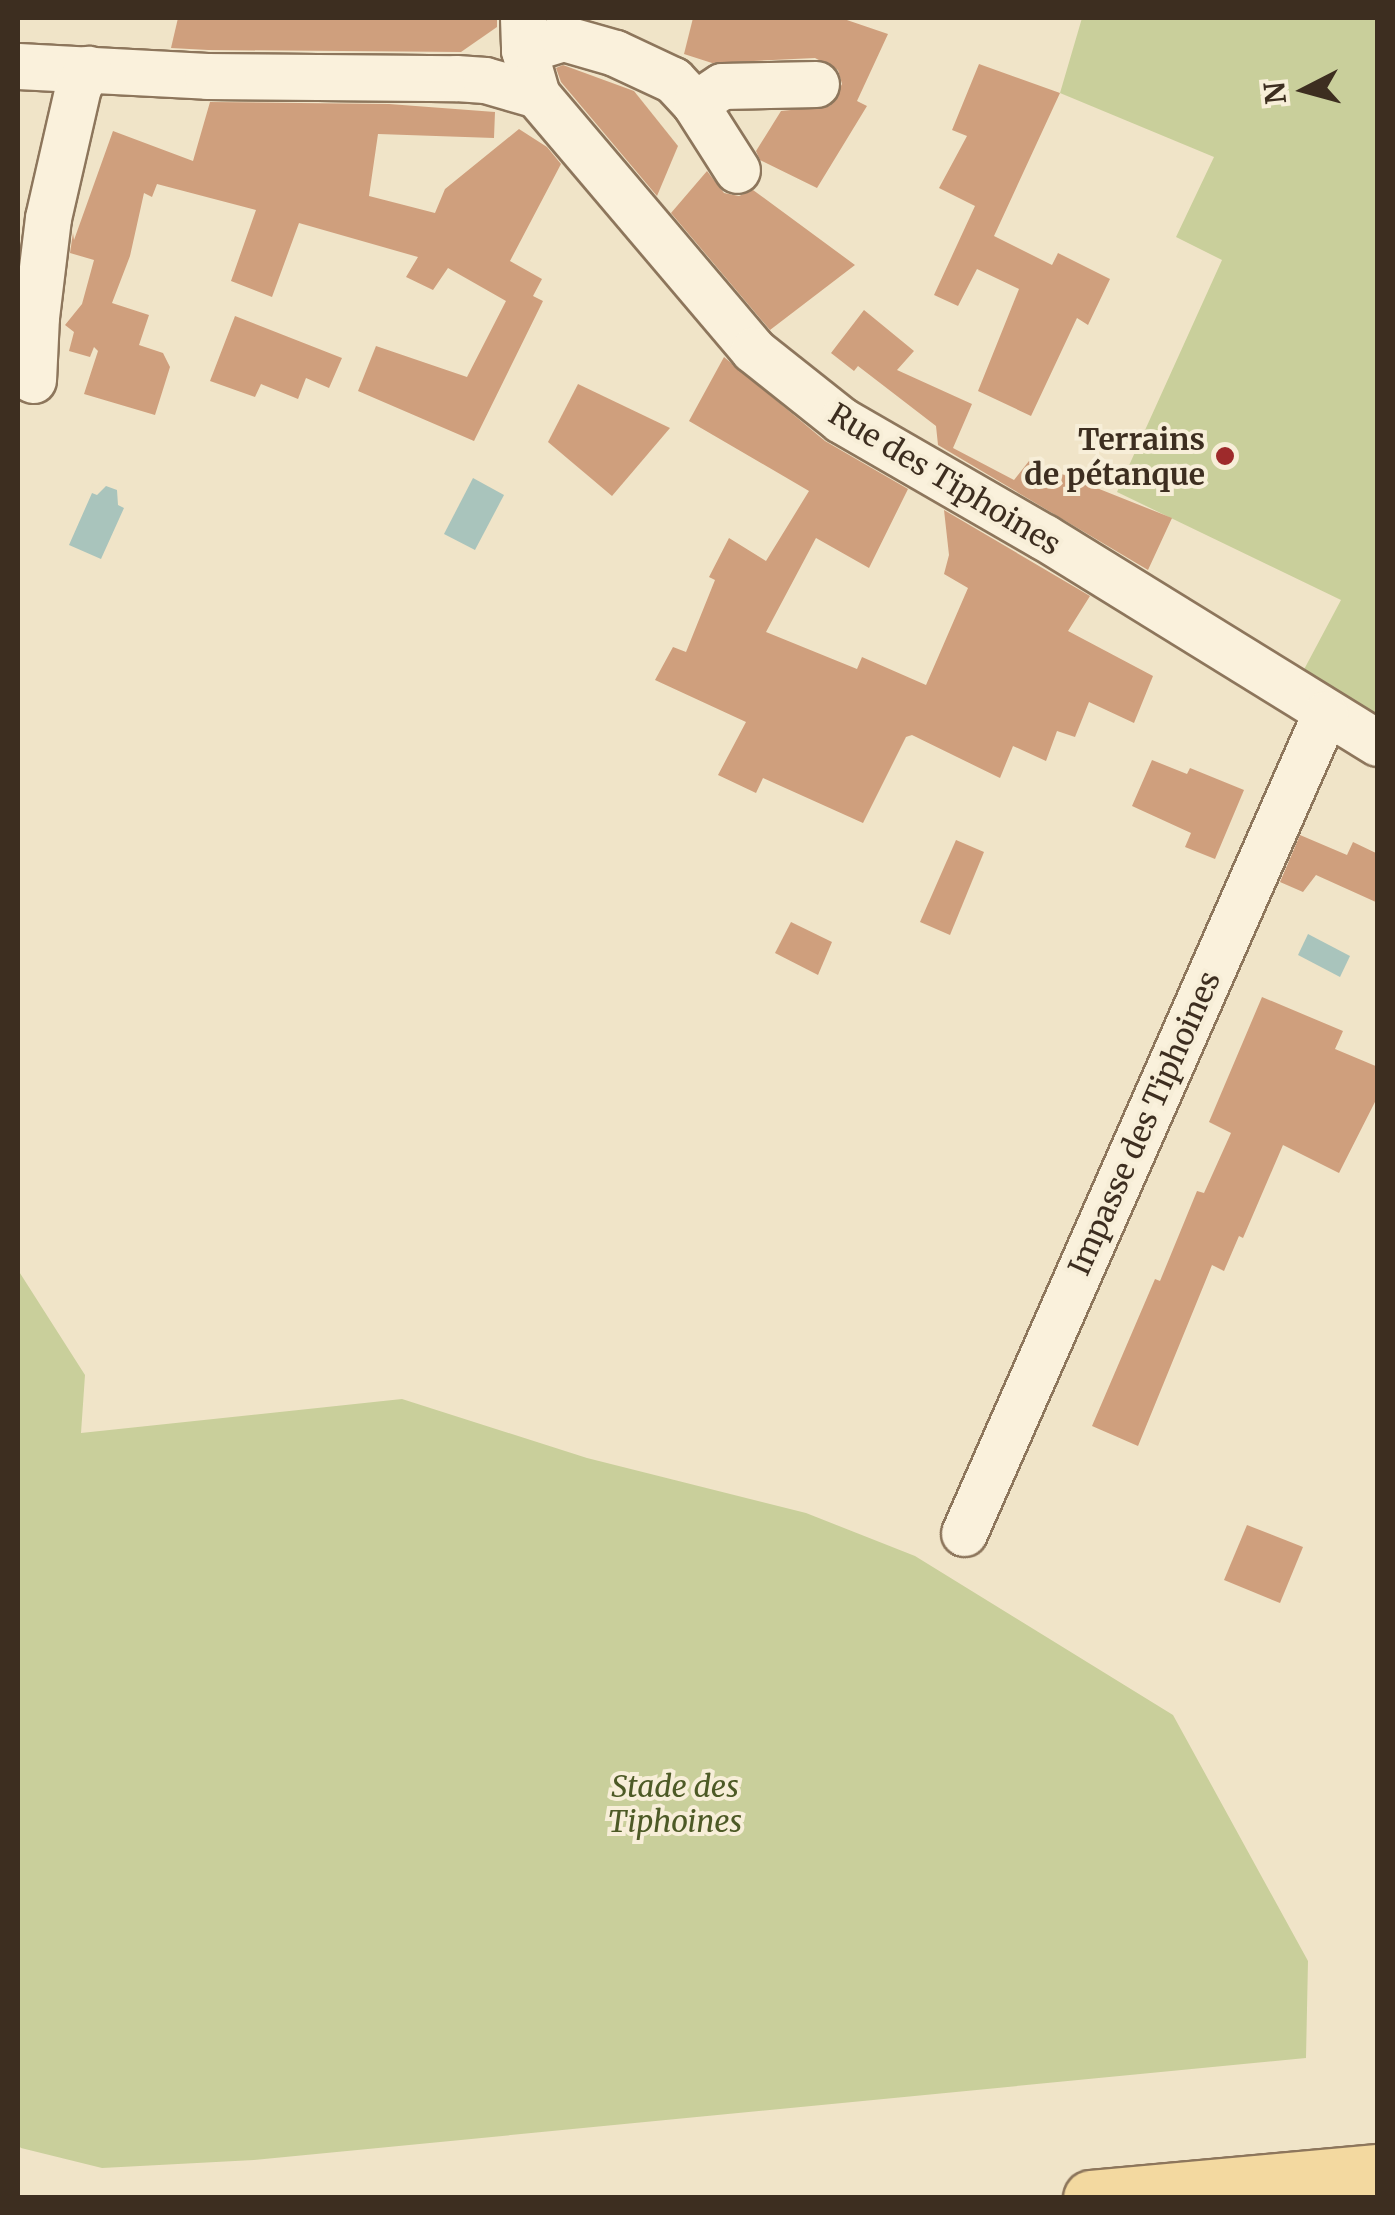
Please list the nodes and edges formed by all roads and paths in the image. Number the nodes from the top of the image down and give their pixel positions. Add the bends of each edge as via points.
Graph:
1 (519, 28) edge
2 (18, 66) edge
3 (88, 69) junction
4 (456, 78) junction
5 (816, 84) dead end
6 (536, 96) junction
7 (695, 104) junction
8 (736, 170) dead end
9 (34, 380) dead end
10 (1325, 714) junction
11 (1378, 743) edge
12 (964, 1533) dead end
13 (1378, 2172) edge
14 (1091, 2198) edge

1 - 4 street
1 - 6 street
1 - 7 street via 615,52 673,80
2 - 3 street
3 - 4 street
3 - 9 street via 48,218
4 - 6 street
5 - 7 street via 722,86
6 - 10 street, Rue des Tiphoines via 736,334 841,420 1044,537
7 - 8 street
10 - 11 street, Rue des Tiphoines
10 - 12 street, Impasse des Tiphoines
13 - 14 main road

